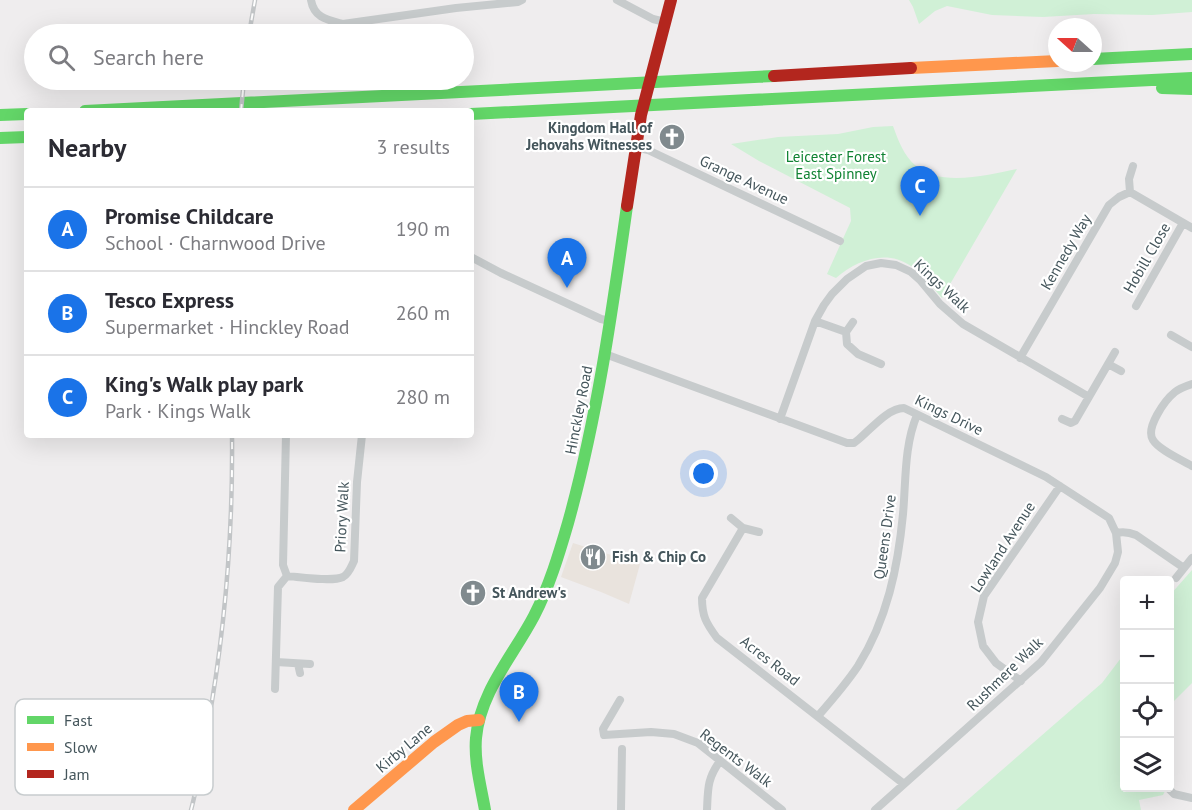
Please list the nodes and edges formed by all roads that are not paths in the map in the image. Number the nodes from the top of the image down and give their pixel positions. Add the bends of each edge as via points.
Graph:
1 (311, 0) edge
2 (522, 0) edge
3 (617, 0) edge
4 (671, 0) edge
5 (665, 22) junction
6 (1192, 53) edge
7 (1102, 59) edge
8 (1048, 61) edge
9 (1192, 78) edge
10 (1073, 83) junction
11 (1192, 89) edge
12 (148, 108) edge
13 (24, 114) edge
14 (474, 114) edge
15 (2, 115) edge
16 (24, 137) edge
17 (3, 138) edge
18 (637, 142) junction
19 (1133, 165) dead end
20 (1131, 192) junction
21 (1183, 223) junction
22 (1192, 228) edge
23 (840, 241) dead end
24 (474, 258) edge
25 (1136, 306) dead end
26 (610, 321) junction
27 (815, 321) junction
28 (853, 322) dead end
29 (846, 332) junction
30 (1171, 335) dead end
31 (1192, 347) edge
32 (1115, 352) dead end
33 (605, 354) junction
34 (1020, 358) junction
35 (881, 364) dead end
36 (1108, 364) junction
37 (1121, 371) dead end
38 (1192, 384) edge
39 (1089, 397) junction
40 (917, 415) junction
41 (780, 419) junction
42 (1062, 419) dead end
43 (286, 438) edge
44 (362, 438) edge
45 (1192, 466) edge
46 (1060, 486) junction
47 (731, 518) dead end
48 (743, 528) junction
49 (759, 532) dead end
50 (1116, 533) junction
51 (1192, 558) edge
52 (1184, 568) junction
53 (287, 576) junction
54 (1176, 578) dead end
55 (276, 662) junction
56 (310, 664) dead end
57 (1021, 681) junction
58 (275, 689) dead end
59 (620, 700) dead end
60 (818, 716) junction
61 (479, 720) junction
62 (622, 749) dead end
63 (720, 761) junction
64 (904, 784) junction
65 (1172, 792) edge
66 (1192, 798) edge
67 (354, 810) edge
68 (485, 810) edge
69 (621, 810) edge
70 (707, 810) edge
71 (782, 810) edge
72 (875, 810) edge

1 - 2 street via 316,14 344,24
3 - 5 street
4 - 5 main road, Hinckley Road
5 - 18 main road, Hinckley Road
6 - 7 main road
8 - 12 main road
9 - 10 main road
10 - 11 main road
10 - 14 main road
13 - 15 main road
16 - 17 main road
18 - 23 street, Grange Avenue
18 - 26 main road, Hinckley Road
19 - 20 street
20 - 21 street
20 - 34 street, Kennedy Way via 1109,205
21 - 22 street
21 - 25 street, Hobill Close
24 - 26 street
26 - 33 main road, Hinckley Road
27 - 29 street
27 - 34 street, Kings Walk via 847,279 866,266 889,263 911,272 963,324
27 - 41 street, Kings Walk
28 - 29 street
29 - 35 street via 847,344 858,354
30 - 31 street
32 - 36 street
33 - 41 street, Kings Drive
33 - 61 main road, Hinckley Road via 586,452 552,570 527,630 489,693
34 - 39 street, Kings Walk
36 - 37 street
36 - 39 street
38 - 45 street via 1174,392 1150,430 1155,444
39 - 42 street via 1076,421
40 - 41 street, Kings Drive via 898,408 854,443
40 - 46 street, Kings Drive
40 - 60 street, Queens Drive via 910,435 892,586 858,665
43 - 53 street via 283,565
44 - 53 street, Priory Walk via 354,561 349,572 333,579
46 - 50 street, Kings Drive via 1109,518
46 - 57 street, Lowland Avenue via 984,596 978,622 983,646 996,663
47 - 48 street
48 - 49 street
48 - 60 street, Acres Road via 702,598 706,623 717,638
50 - 52 street via 1136,535
50 - 57 street, Rushmere Walk via 1115,563 1100,588
51 - 52 street
52 - 54 street
53 - 55 street via 278,587
55 - 56 street via 299,669
55 - 58 street
57 - 64 street, Rushmere Walk
59 - 63 street, Regents Walk via 603,729 604,735 674,734 698,743
60 - 64 street, Acres Road
61 - 67 main road, Kirby Lane via 458,725 434,742
61 - 68 main road, Hinckley Road via 476,745
62 - 69 street
63 - 70 street via 712,773
63 - 71 street, Regents Walk
64 - 72 street, Rushmere Walk
65 - 66 street

